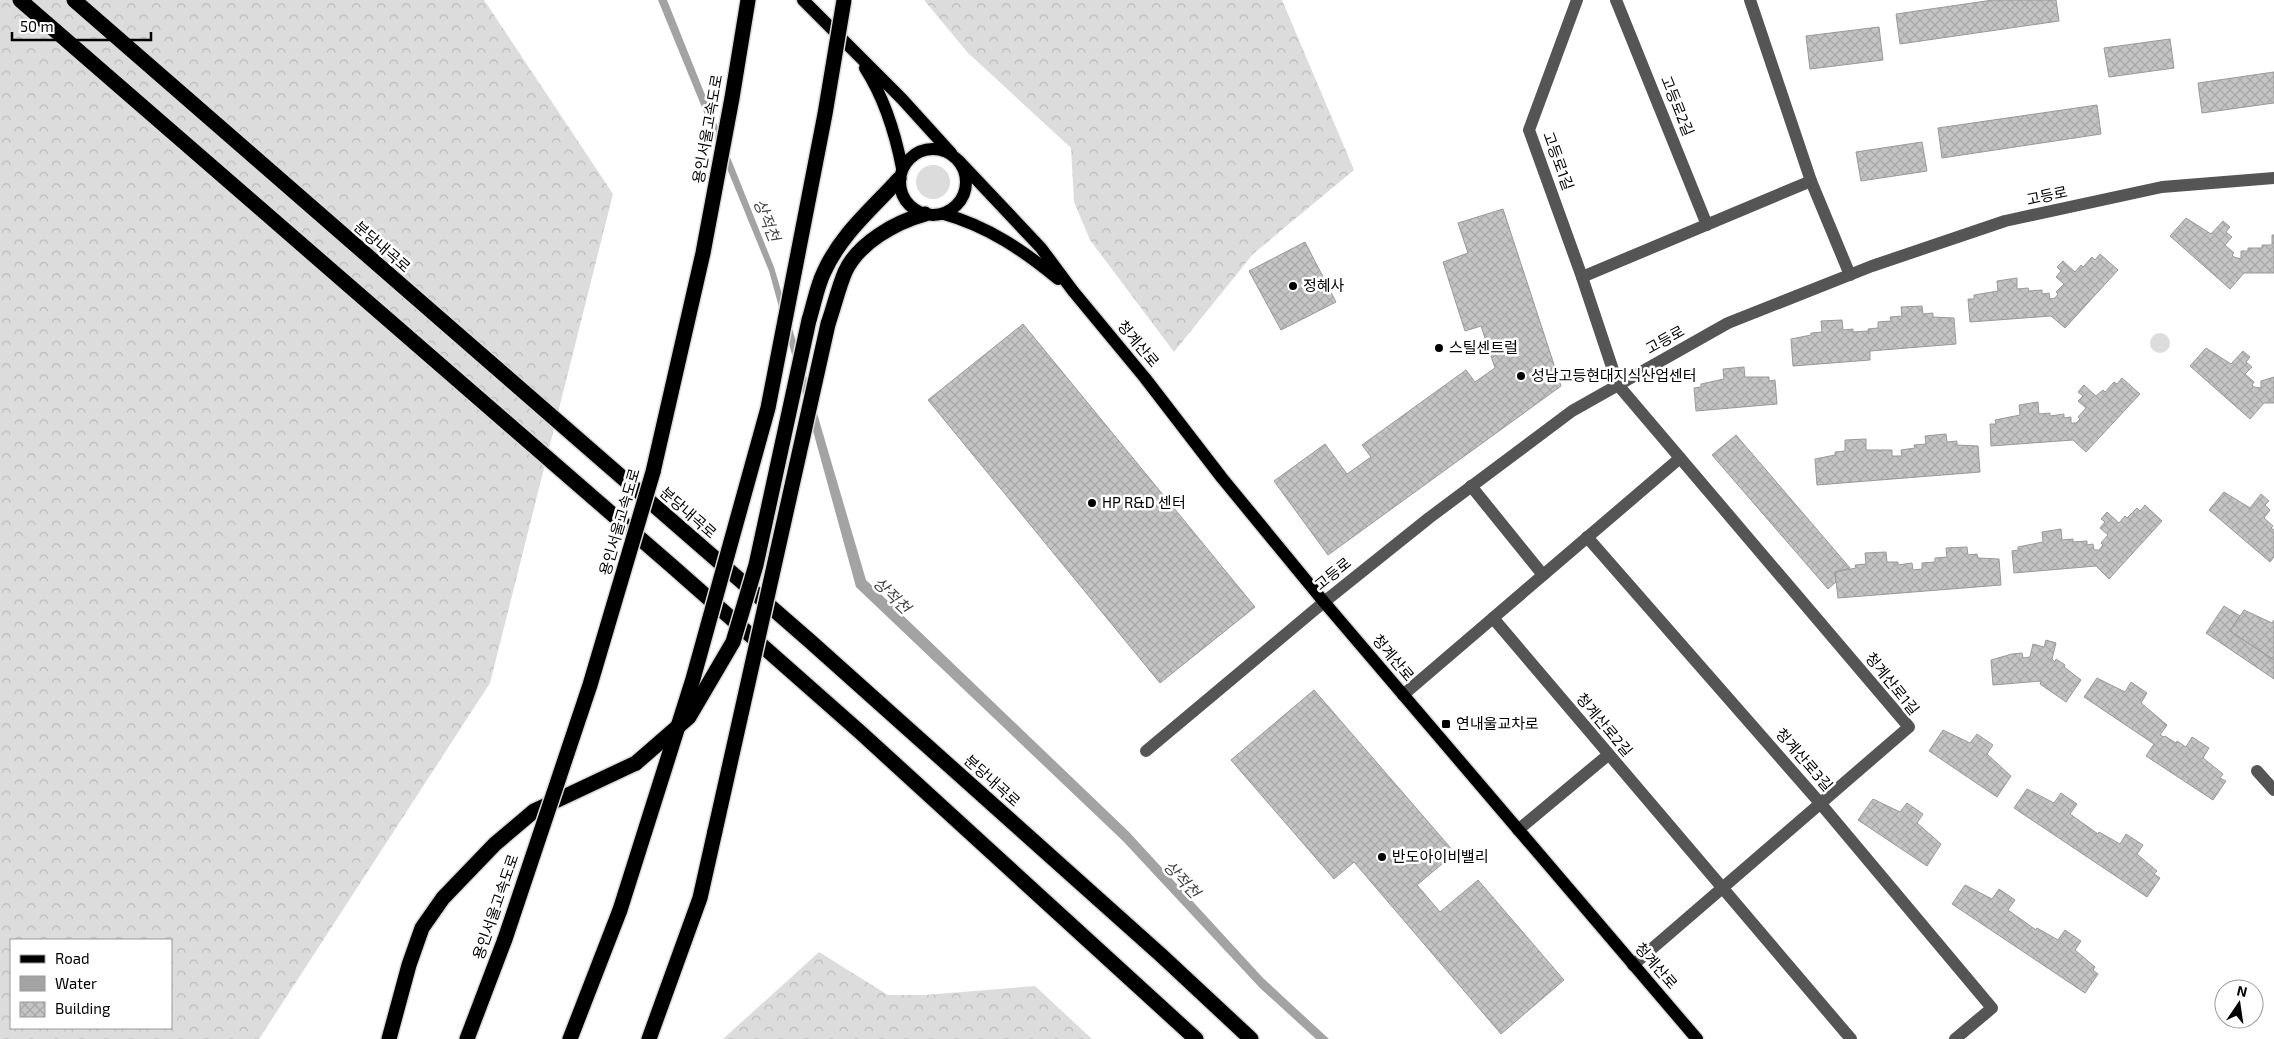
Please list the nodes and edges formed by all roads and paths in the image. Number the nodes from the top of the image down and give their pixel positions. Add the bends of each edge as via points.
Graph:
1 (20, 0) edge
2 (74, 0) edge
3 (748, 0) edge
4 (803, 0) edge
5 (844, 0) edge
6 (1577, 0) edge
7 (1616, 0) edge
8 (1750, 0) edge
9 (851, 48) junction
10 (955, 157) junction
11 (901, 173) junction
12 (2274, 178) edge
13 (1811, 182) junction
14 (925, 214) junction
15 (944, 214) junction
16 (1707, 225) junction
17 (1850, 275) junction
18 (1582, 277) junction
19 (1073, 291) junction
20 (1618, 385) junction
21 (1680, 458) junction
22 (1471, 486) junction
23 (1587, 538) junction
24 (1543, 575) junction
25 (1324, 602) junction
26 (1493, 618) junction
27 (1403, 695) junction
28 (1146, 751) dead end
29 (1608, 754) junction
30 (2257, 771) dead end
31 (2274, 790) edge
32 (1820, 803) junction
33 (1518, 830) junction
34 (1721, 889) junction
35 (1633, 965) junction
36 (390, 1039) edge
37 (466, 1039) edge
38 (570, 1039) edge
39 (650, 1039) edge
40 (1196, 1039) edge
41 (1251, 1039) edge
42 (1697, 1039) edge
43 (1850, 1039) edge
44 (1955, 1039) edge

1 - 40 highway via 681,574
2 - 41 highway, 분당내곡로 via 811,642
3 - 37 highway, 용인서울고속도로, bridge via 703,253 653,472 590,685 505,939
4 - 9 main road, 청계산로
5 - 38 highway, bridge via 768,408 696,670 620,910
6 - 18 street, 고등로1길 via 1529,130
7 - 16 street, 고등로2길
8 - 13 street
9 - 10 main road, 청계산로
9 - 11 main road, 청계산로 via 884,103 895,132
10 - 11 main road via 940,149 929,148 909,158
10 - 15 main road via 967,180 965,191 953,209
10 - 19 main road, 청계산로 via 1041,248
11 - 14 main road via 899,187 906,201
11 - 36 highway, bridge via 849,231 823,272 809,320 756,565 733,642 689,717 636,763 534,810 442,898 422,928
12 - 17 street, 고등로 via 2162,188 2005,221
13 - 16 street
13 - 17 street
14 - 15 main road
14 - 39 highway, bridge via 895,226 859,252 846,271 828,324 700,898
15 - 19 main road, 청계산로 via 965,219 995,233
16 - 18 street
17 - 20 street, 고등로 via 1728,323
18 - 20 street, 고등로1길
19 - 25 main road, 청계산로
20 - 21 street, 청계산로1길
20 - 22 street, 고등로 via 1572,411
21 - 23 street
21 - 32 street, 청계산로1길 via 1909,727
22 - 24 street
22 - 25 street, 고등로
23 - 24 street
23 - 32 street, 청계산로3길
24 - 26 street
25 - 27 main road, 청계산로
25 - 28 street, 고등로
26 - 27 street
26 - 29 street, 청계산로2길
27 - 33 main road, 청계산로
29 - 33 street
29 - 34 street, 청계산로2길
30 - 31 street
32 - 34 street, 청계산로1길
32 - 44 street, 청계산로3길 via 1992,1008
33 - 35 main road, 청계산로
34 - 35 street, 청계산로1길
34 - 43 street, 청계산로2길
35 - 42 main road, 청계산로

